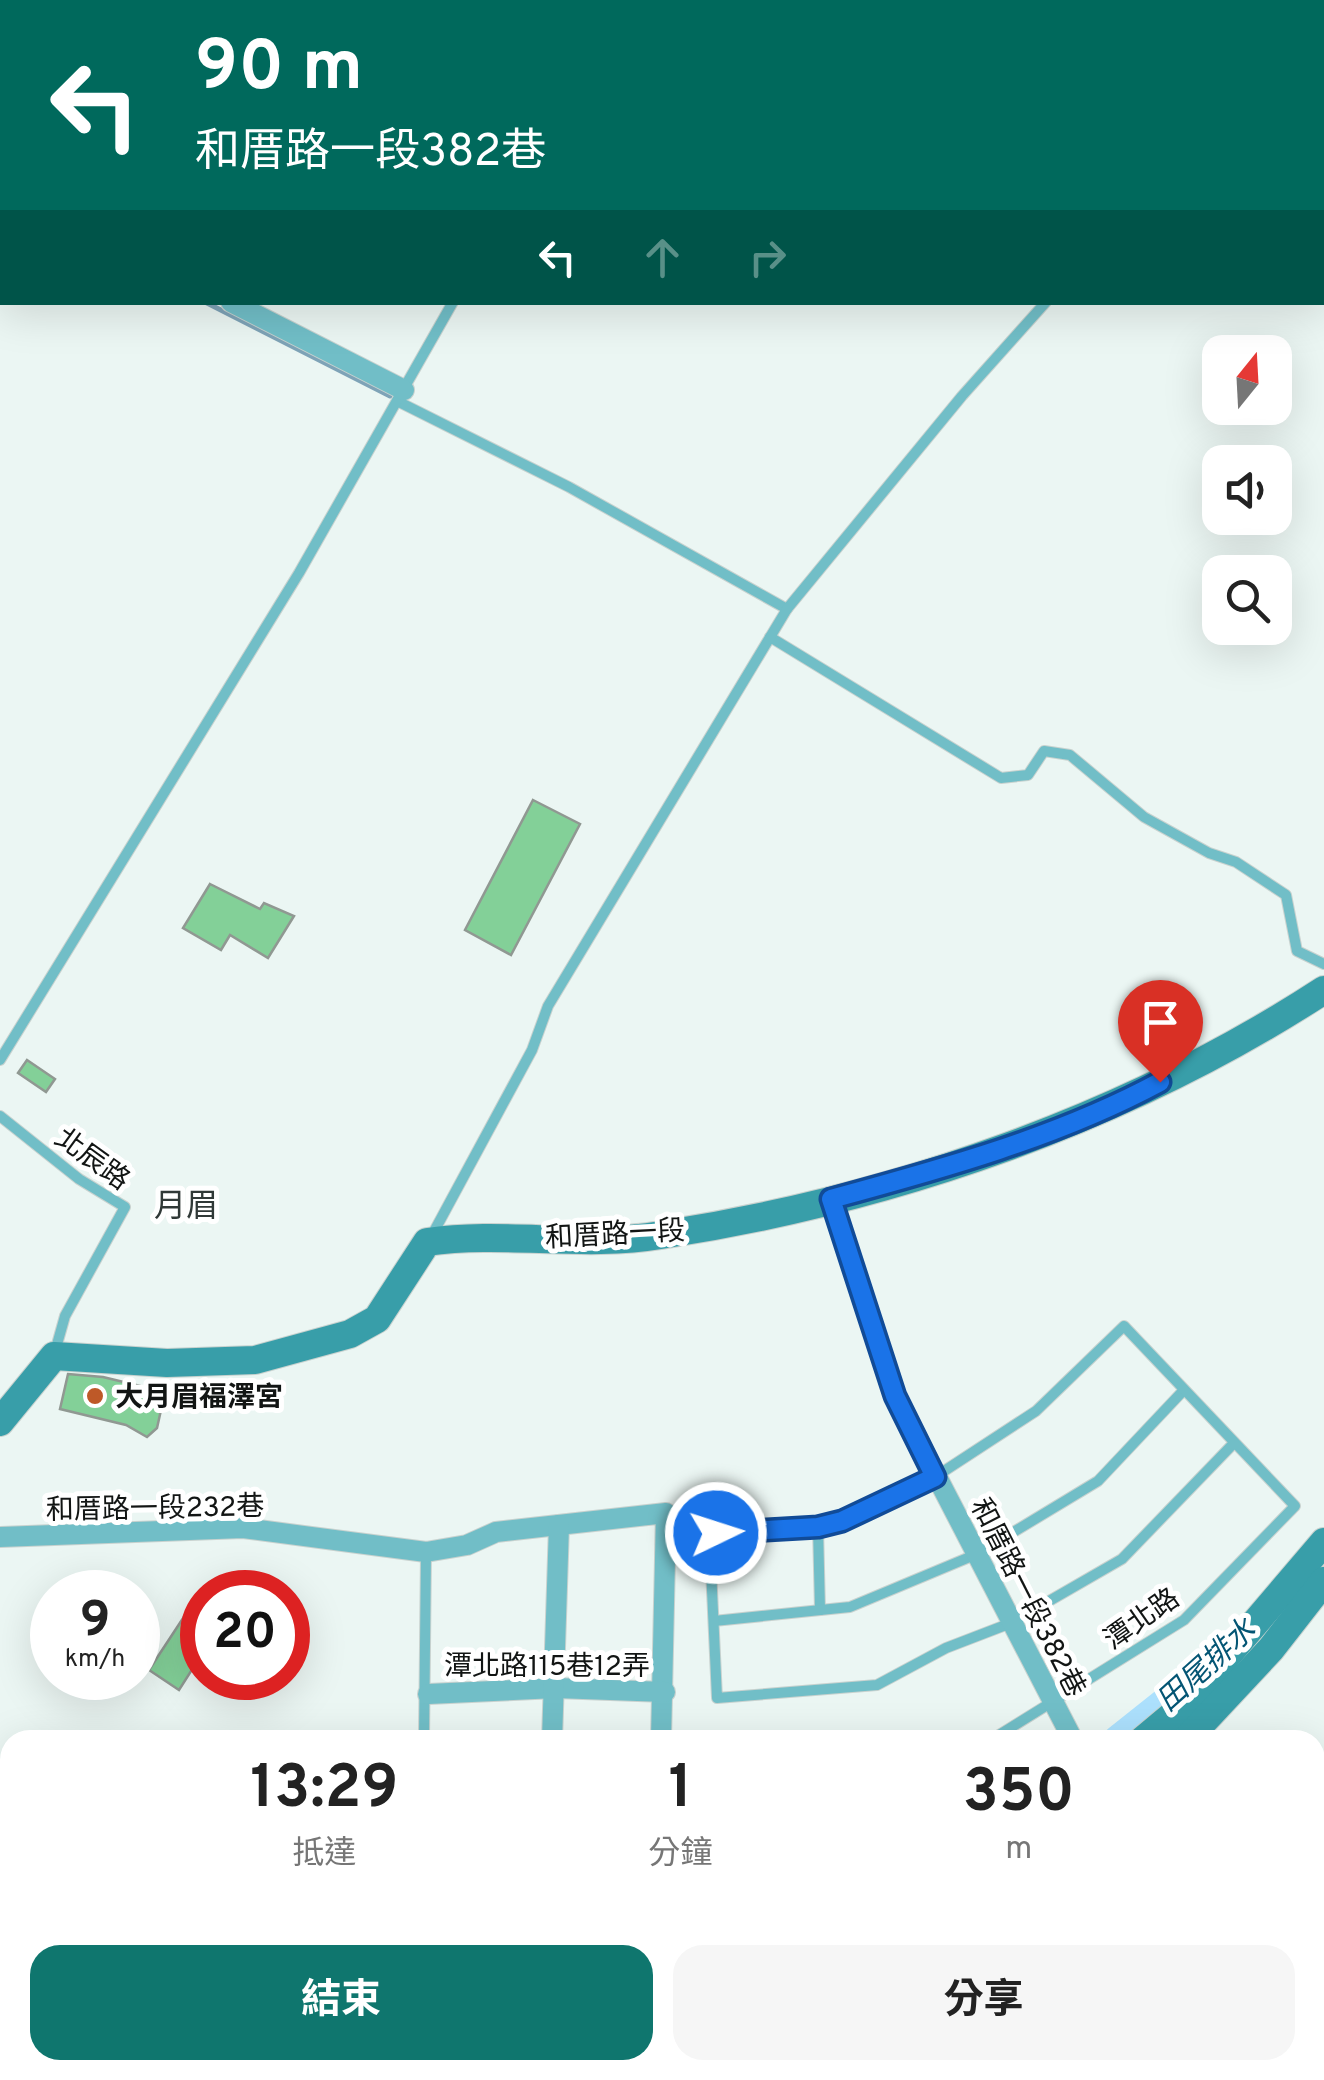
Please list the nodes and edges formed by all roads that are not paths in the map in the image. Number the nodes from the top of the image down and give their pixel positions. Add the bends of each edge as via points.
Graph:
1 (236, 305) edge
2 (451, 305) edge
3 (1043, 305) edge
4 (400, 396) junction
5 (786, 608) junction
6 (770, 637) junction
7 (1324, 964) edge
8 (1324, 990) edge
9 (0, 1060) edge
10 (0, 1116) edge
11 (831, 1199) junction
12 (428, 1242) junction
13 (54, 1356) junction
14 (1182, 1392) junction
15 (0, 1422) edge
16 (1234, 1444) junction
17 (935, 1477) junction
18 (559, 1525) junction
19 (818, 1527) junction
20 (0, 1537) edge
21 (1324, 1542) edge
22 (426, 1552) junction
23 (976, 1554) junction
24 (1324, 1581) edge
25 (820, 1610) junction
26 (714, 1621) junction
27 (1011, 1623) junction
28 (556, 1688) junction
29 (665, 1692) junction
30 (428, 1694) junction
31 (1053, 1705) junction
32 (425, 1730) edge
33 (553, 1730) edge
34 (662, 1730) edge
35 (1009, 1730) edge
36 (1068, 1730) edge
37 (1155, 1730) edge
38 (1195, 1730) edge

1 - 4 street
2 - 4 lane
3 - 5 lane
4 - 5 lane
4 - 9 lane
5 - 6 lane
6 - 7 lane via 1000,778 1028,774 1044,751 1070,755 1144,817 1286,895 1297,951
6 - 12 lane via 548,1006 532,1050
8 - 11 street, 和厝路一段 via 1128,1100 950,1167
10 - 13 lane, 北辰路 via 125,1207 65,1316
11 - 12 street, 和厝路一段 via 658,1236 567,1240 478,1234
11 - 17 street, 和厝路一段382巷 via 895,1396
12 - 13 street via 377,1320 350,1334 255,1360
13 - 15 street
14 - 16 lane
14 - 17 lane via 1124,1326 1036,1411
14 - 23 lane via 1098,1481
16 - 27 lane via 1122,1559
16 - 31 lane, 潭北路 via 1295,1506 1184,1620
17 - 19 lane
17 - 23 street, 和厝路一段382巷
18 - 22 street, 和厝路一段232巷 via 496,1532
18 - 28 street
18 - 29 street, 和厝路一段232巷 via 666,1514
19 - 25 lane
19 - 26 lane via 716,1533 710,1547
20 - 22 street, 和厝路一段232巷 via 243,1528
21 - 37 street via 1186,1704
22 - 30 lane
23 - 25 lane via 850,1608
23 - 27 street, 和厝路一段382巷
24 - 38 street
25 - 26 lane
26 - 27 lane via 718,1698 878,1685
27 - 31 street, 和厝路一段382巷
28 - 29 street, 潭北路115巷12弄
28 - 30 street, 潭北路115巷12弄
28 - 33 street
29 - 34 street
30 - 32 lane
31 - 35 lane, 潭北路
31 - 36 street, 和厝路一段382巷

